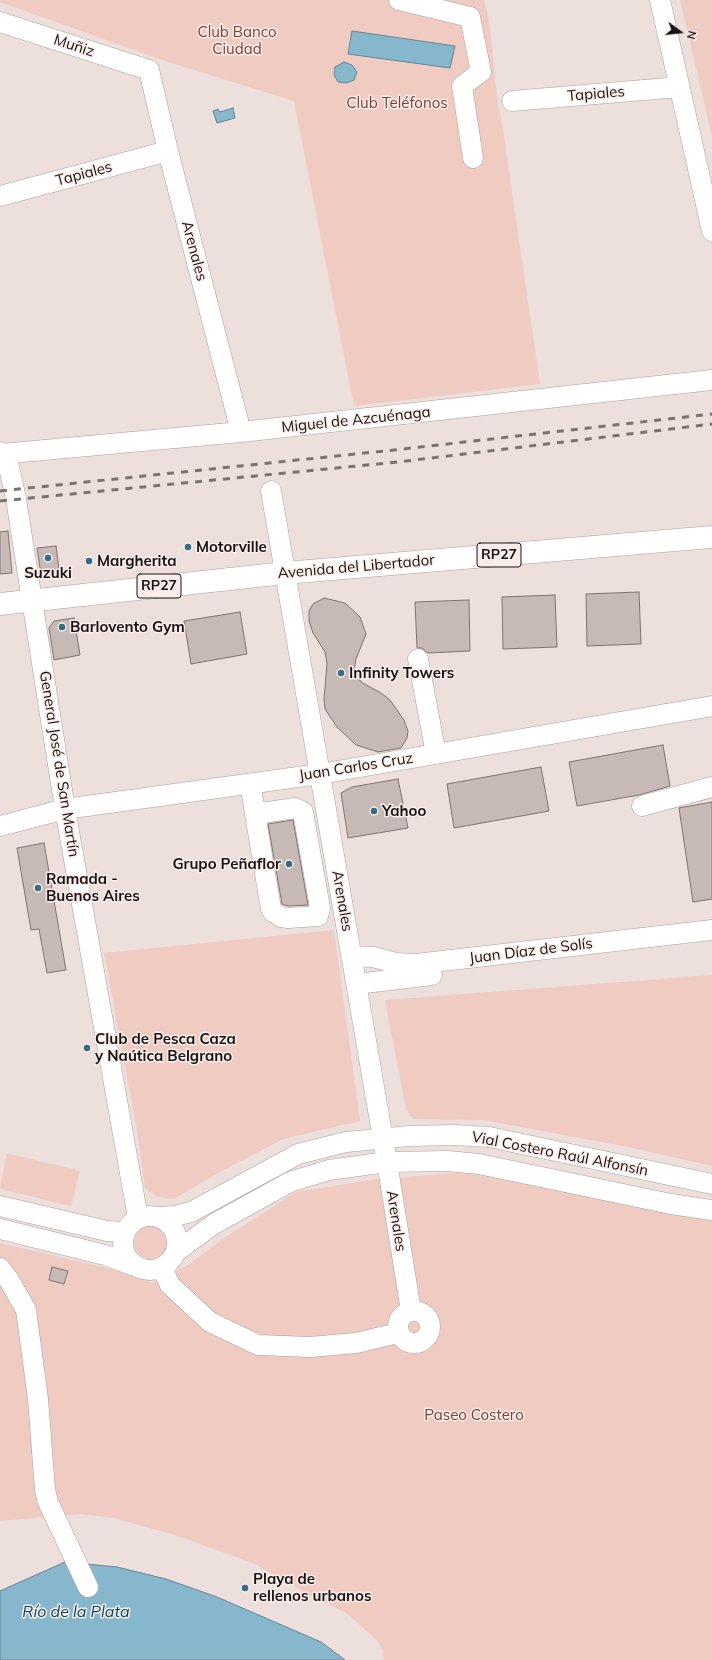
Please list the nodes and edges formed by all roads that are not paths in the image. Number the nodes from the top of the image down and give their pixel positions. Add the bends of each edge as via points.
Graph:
1 (399, 0) edge
2 (660, 0) edge
3 (0, 22) edge
4 (149, 70) joint
5 (680, 87) junction
6 (512, 101) dead end
7 (168, 151) junction
8 (473, 158) dead end
9 (0, 196) edge
10 (712, 231) edge
11 (712, 380) edge
12 (241, 432) junction
13 (0, 453) edge
14 (271, 491) dead end
15 (712, 537) edge
16 (285, 573) junction
17 (33, 600) junction
18 (0, 604) edge
19 (418, 659) dead end
20 (712, 706) edge
21 (436, 754) junction
22 (320, 774) junction
23 (250, 784) junction
24 (712, 787) edge
25 (642, 806) dead end
26 (65, 809) junction
27 (255, 814) junction
28 (327, 815) junction
29 (305, 818) junction
30 (0, 826) edge
31 (341, 895) junction
32 (319, 899) junction
33 (712, 930) edge
34 (712, 942) edge
35 (351, 956) junction
36 (356, 984) junction
37 (383, 1138) junction
38 (387, 1162) junction
39 (712, 1184) edge
40 (0, 1206) edge
41 (712, 1210) edge
42 (159, 1217) junction
43 (132, 1225) junction
44 (0, 1229) edge
45 (177, 1251) junction
46 (132, 1265) junction
47 (0, 1268) edge
48 (162, 1268) junction
49 (411, 1311) junction
50 (398, 1333) junction
51 (88, 1587) dead end

1 - 8 street via 470,17 481,72 462,86
2 - 5 street
3 - 4 street, Muñiz
4 - 7 street, Arenales
5 - 6 street, Tapiales
5 - 10 street
7 - 9 street, Tapiales
7 - 12 street, Arenales
11 - 12 street, Miguel de Azcuénaga
12 - 13 street, Miguel de Azcuénaga
13 - 17 street, General José de San Martín via 9,467
14 - 16 street, Arenales
15 - 16 main road, Avenida del Libertador / RP27
16 - 17 main road, Avenida del Libertador / RP27
16 - 22 street, Arenales
17 - 18 main road, Avenida del Libertador / RP27
17 - 26 street, General José de San Martín
19 - 21 street
20 - 21 street, Juan Carlos Cruz
21 - 22 street, Juan Carlos Cruz
22 - 23 street, Juan Carlos Cruz
22 - 28 street, Arenales
23 - 26 street, Juan Carlos Cruz
23 - 27 street
24 - 25 street
26 - 30 street, Juan Carlos Cruz
26 - 43 street, General José de San Martín
27 - 29 street via 299,808
27 - 32 street via 273,912 288,918 318,916
28 - 29 street
28 - 31 street, Arenales
29 - 32 street
31 - 32 street
31 - 35 street, Arenales
33 - 35 street, Juan Díaz de Solís via 416,964 396,964 373,956
34 - 36 street, Juan Díaz de Solís
35 - 36 street, Arenales
36 - 37 street, Arenales
37 - 38 street, Arenales
37 - 39 street, Vial Costero Raúl Alfonsín via 454,1135 489,1137
37 - 42 street, Vial Costero Raúl Alfonsín via 334,1145 298,1154 191,1212
38 - 41 street, Vial Costero Raúl Alfonsín via 427,1160 474,1164
38 - 45 street, Vial Costero Raúl Alfonsín via 329,1170 290,1182 214,1224
38 - 49 street, Arenales
40 - 43 street via 107,1231
42 - 43 street via 145,1216
42 - 45 street via 167,1221 174,1231 178,1243
43 - 46 street via 123,1241 123,1250
44 - 46 street via 106,1255
45 - 48 street
46 - 48 street via 146,1271
47 - 51 street via 26,1310 48,1502
48 - 50 street via 170,1285 210,1322 258,1344 310,1348 356,1343
49 - 50 street via 400,1319
49 - 50 street via 417,1311 427,1318 430,1323 428,1335 419,1343 412,1344 406,1342

